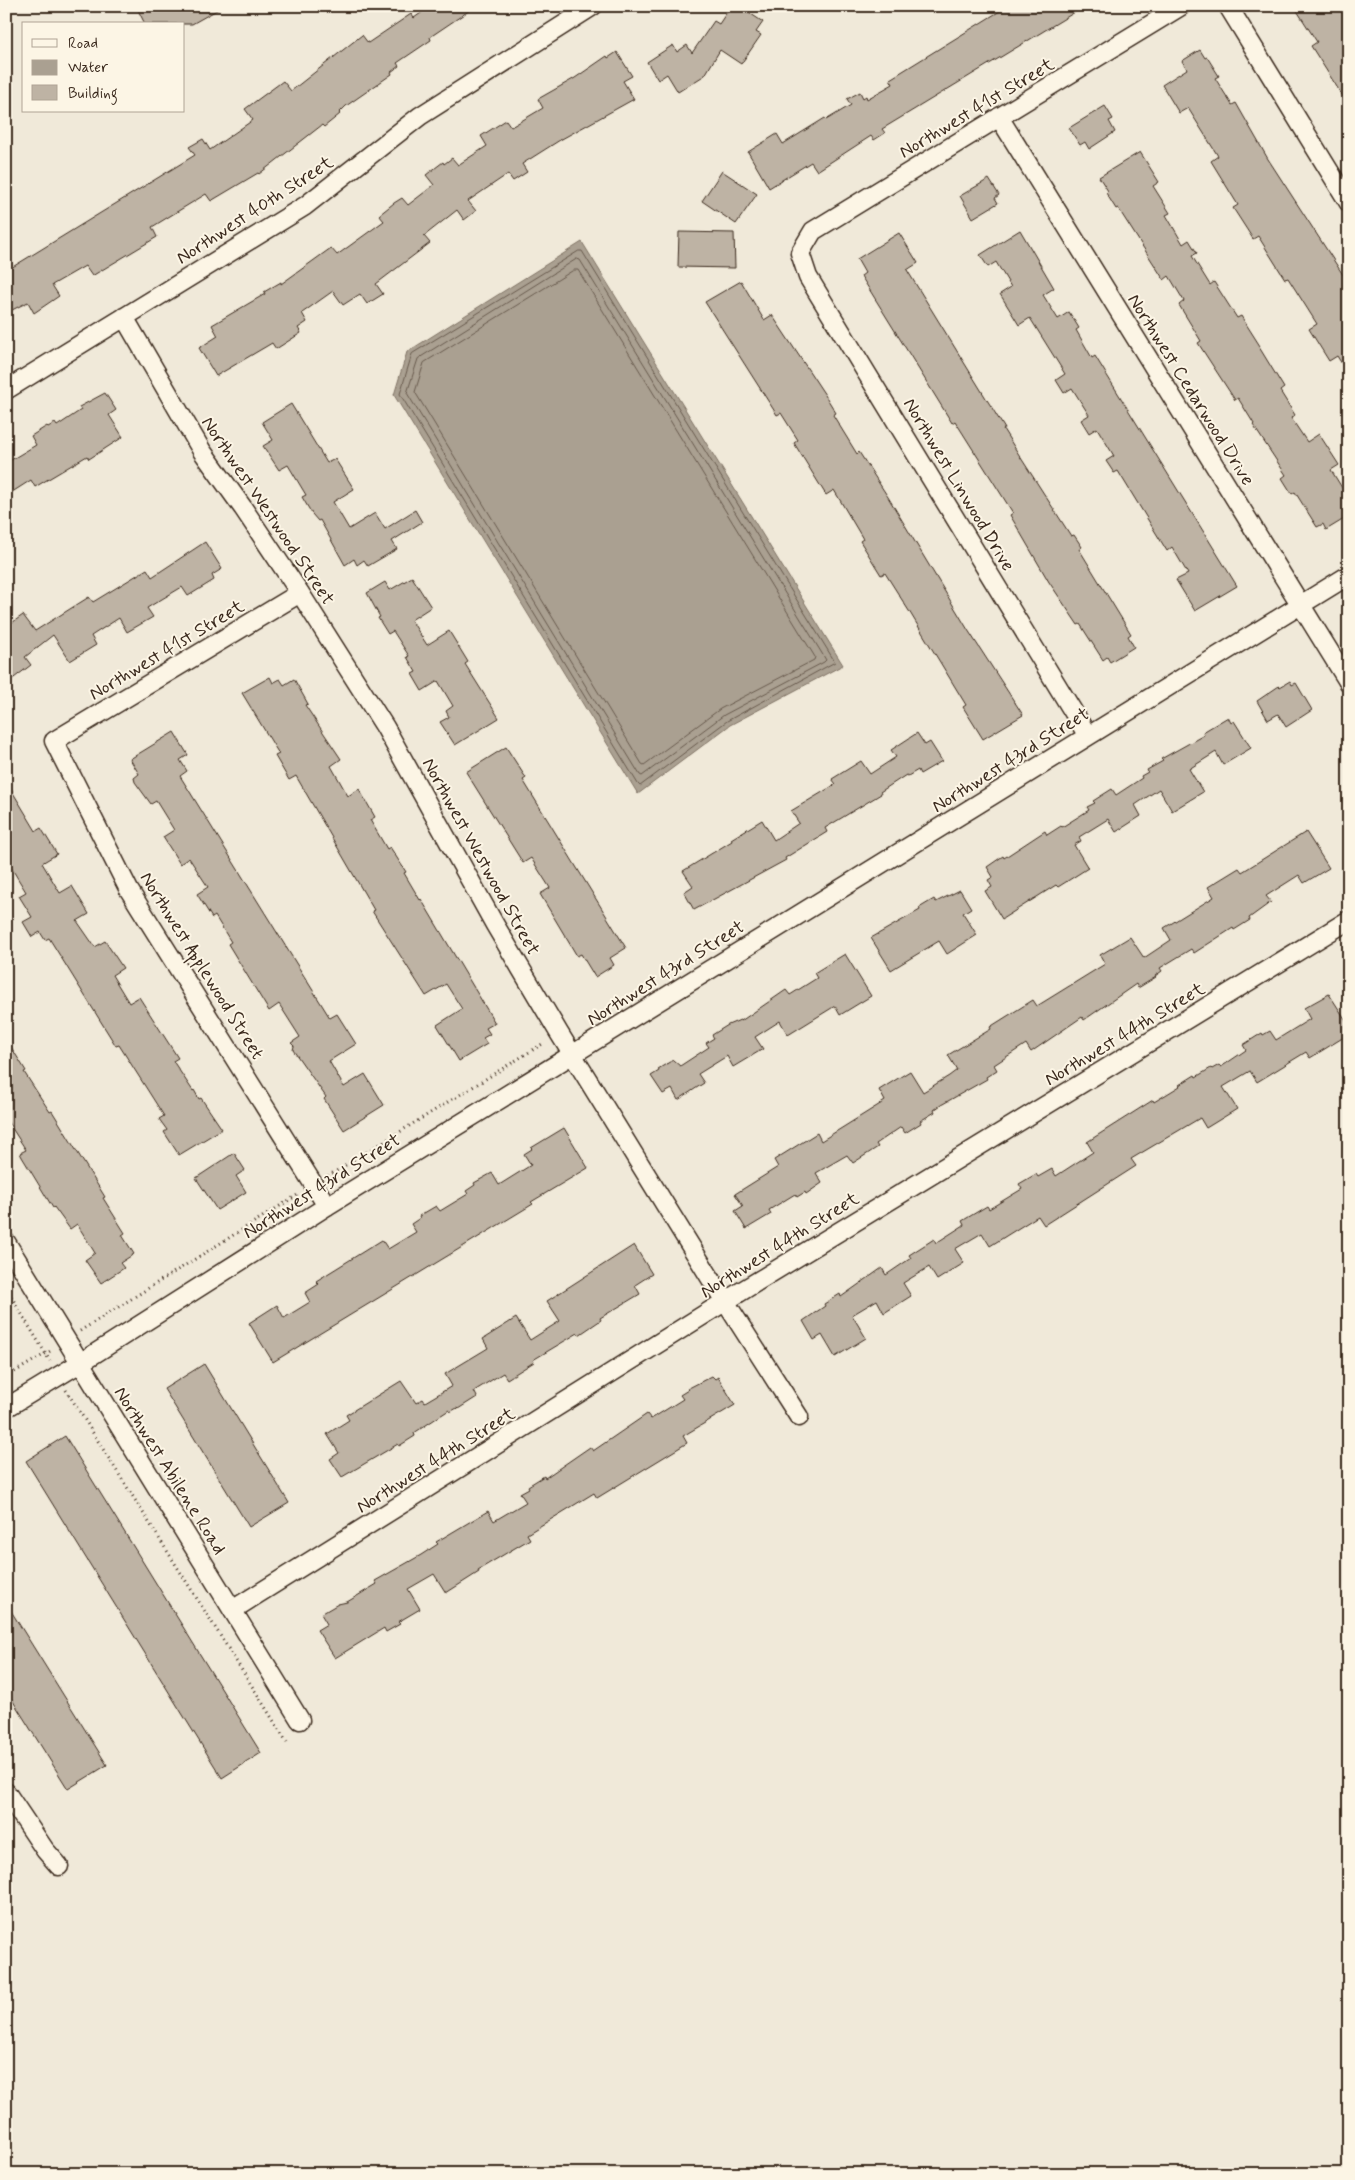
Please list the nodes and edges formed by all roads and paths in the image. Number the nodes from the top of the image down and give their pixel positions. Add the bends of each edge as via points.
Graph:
1 (593, 6) edge
2 (1182, 6) edge
3 (1228, 6) edge
4 (999, 118) junction
5 (1349, 203) edge
6 (800, 252) joint
7 (124, 317) junction
8 (6, 390) edge
9 (1349, 575) edge
10 (300, 593) junction
11 (1300, 605) junction
12 (1349, 683) edge
13 (1088, 736) junction
14 (54, 741) joint
15 (1349, 920) edge
16 (559, 1033) junction
17 (573, 1054) junction
18 (314, 1185) junction
19 (327, 1206) junction
20 (6, 1242) edge
21 (6, 1288) edge
22 (726, 1302) junction
23 (66, 1340) junction
24 (46, 1353) junction
25 (80, 1363) junction
26 (57, 1376) junction
27 (6, 1377) edge
28 (6, 1408) edge
29 (800, 1417) dead end
30 (234, 1610) junction
31 (300, 1720) dead end
32 (287, 1742) dead end
33 (6, 1792) edge
34 (58, 1866) dead end

1 - 7 street, Northwest 40th Street via 420,116 305,206
2 - 4 street, Northwest 41st Street
3 - 5 street
4 - 6 street, Northwest 41st Street via 813,231
4 - 11 street, Northwest Cedarwood Drive
6 - 13 street, Northwest Linwood Drive via 808,277
7 - 8 street, Northwest 40th Street
7 - 10 street, Northwest Westwood Street via 202,451
9 - 11 street, Northwest 43rd Street
10 - 14 street, Northwest 41st Street
10 - 16 street, Northwest Westwood Street via 385,727 495,926
11 - 12 street, Northwest Cedarwood Drive
11 - 13 street, Northwest 43rd Street
13 - 17 street, Northwest 43rd Street
14 - 18 street, Northwest Applewood Street via 129,890
15 - 22 street, Northwest 44th Street
16 - 17 street, Northwest Westwood Street
16 - 18 path
17 - 19 street, Northwest 43rd Street
17 - 22 street, Northwest Westwood Street
18 - 19 street, Northwest Applewood Street
18 - 23 path
19 - 25 street, Northwest 43rd Street
20 - 23 street, Northwest Abilene Road
21 - 24 path
22 - 29 street, Northwest Westwood Street
22 - 30 street, Northwest 44th Street
23 - 24 path
23 - 25 street, Northwest Abilene Road
24 - 26 path
24 - 27 path
25 - 26 street, Northwest 43rd Street
25 - 30 street, Northwest Abilene Road
26 - 28 street, Northwest 43rd Street
26 - 32 path
30 - 31 street, Northwest Abilene Road
33 - 34 street

